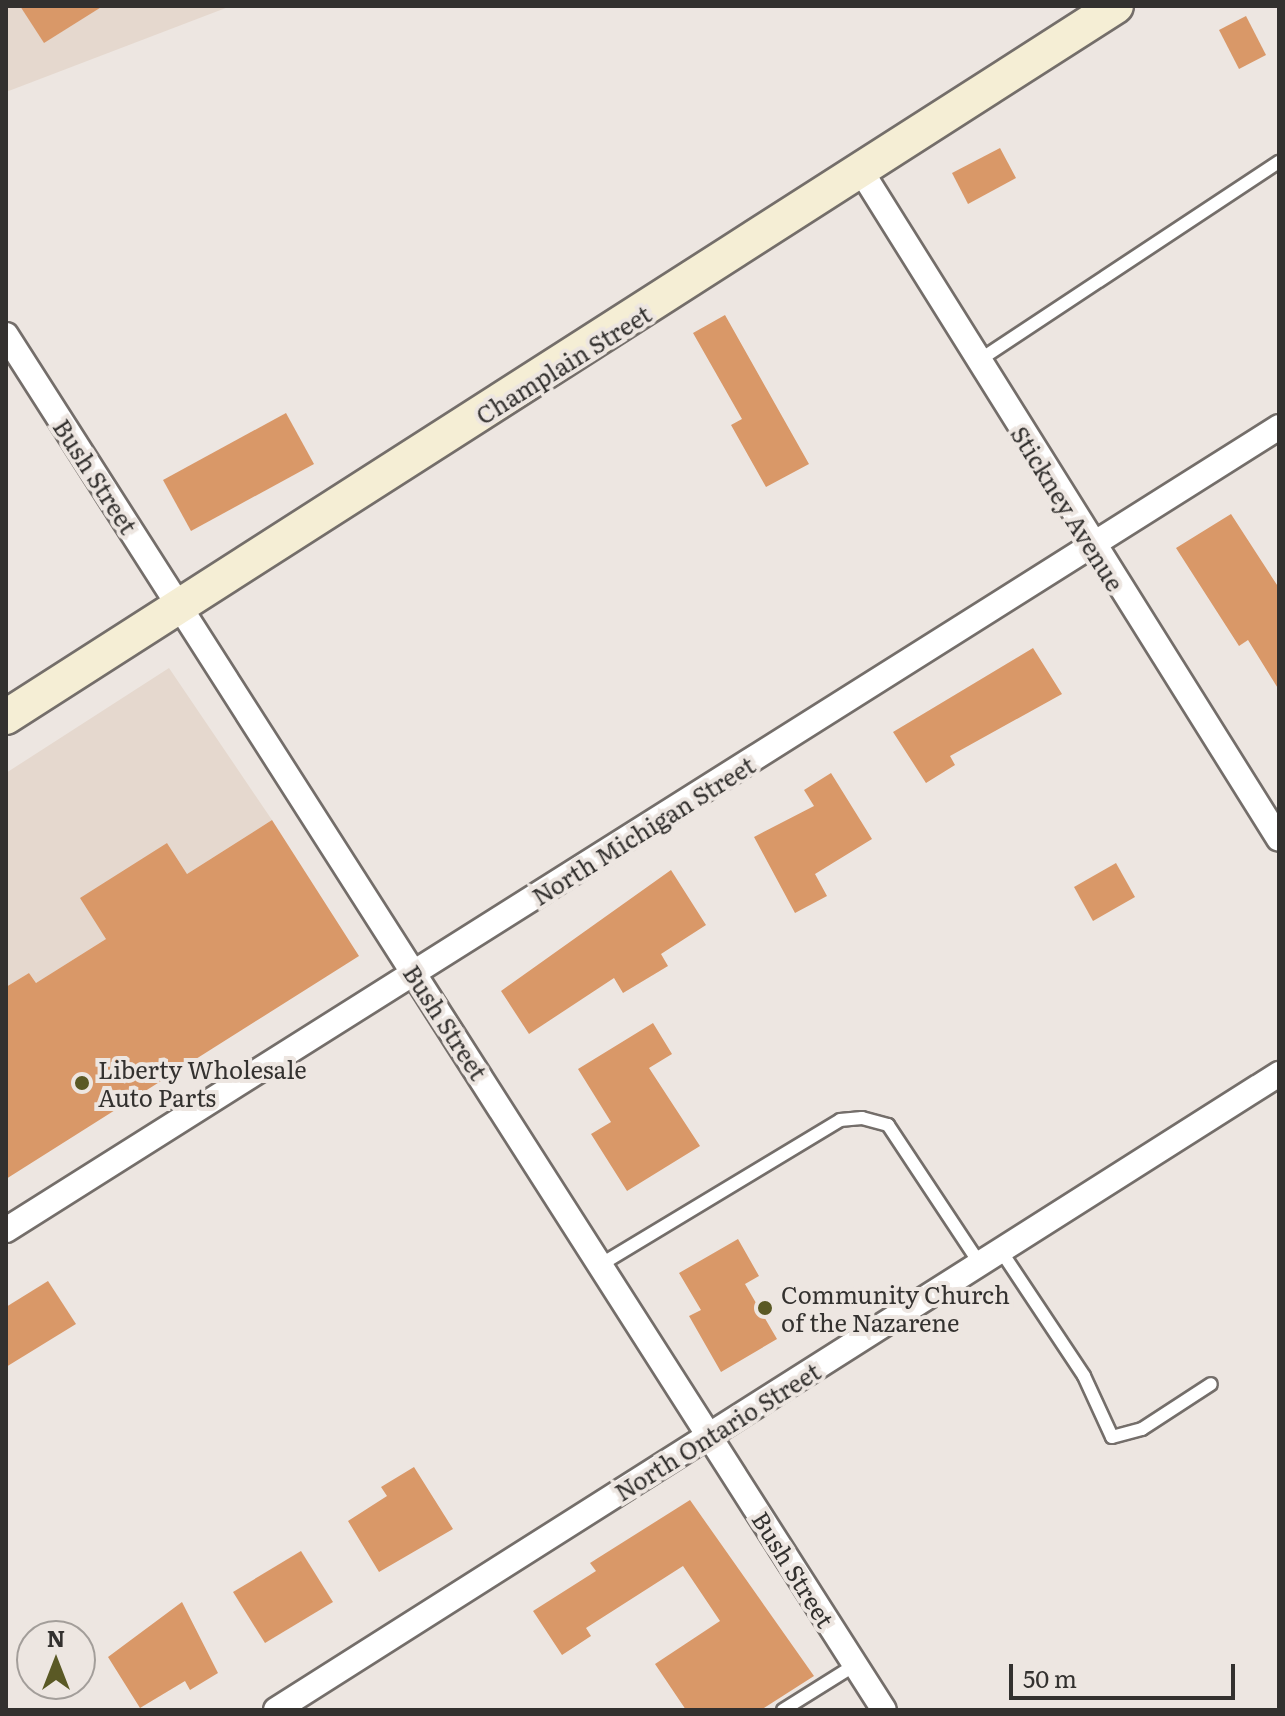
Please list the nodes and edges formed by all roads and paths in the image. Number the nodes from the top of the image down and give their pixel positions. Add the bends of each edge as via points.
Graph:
1 (1116, 6) edge
2 (1279, 162) edge
3 (863, 174) junction
4 (6, 335) edge
5 (977, 361) junction
6 (1279, 427) edge
7 (1091, 547) junction
8 (180, 606) junction
9 (6, 717) edge
10 (1279, 839) edge
11 (415, 974) junction
12 (1279, 1074) edge
13 (6, 1230) edge
14 (1001, 1251) junction
15 (980, 1264) junction
16 (600, 1265) junction
17 (1211, 1384) dead end
18 (710, 1436) junction
19 (855, 1665) junction
20 (276, 1710) edge
21 (783, 1710) edge
22 (884, 1710) edge

1 - 3 main road, Champlain Street
2 - 5 lane
3 - 5 street, Stickney Avenue
3 - 8 main road, Champlain Street
4 - 8 street, Bush Street
5 - 7 street, Stickney Avenue
6 - 7 street, North Michigan Street
7 - 10 street, Stickney Avenue
7 - 11 street, North Michigan Street
8 - 9 main road, Champlain Street
8 - 11 street, Bush Street
11 - 13 street, North Michigan Street
11 - 16 street, Bush Street
12 - 14 street, North Ontario Street
14 - 15 street, North Ontario Street
14 - 17 lane via 1084,1376 1112,1437 1142,1429
15 - 16 lane via 888,1125 862,1118 840,1120
15 - 18 street, North Ontario Street
16 - 18 street, Bush Street
18 - 19 street, Bush Street
18 - 20 street, North Ontario Street
19 - 21 lane
19 - 22 street, Bush Street

